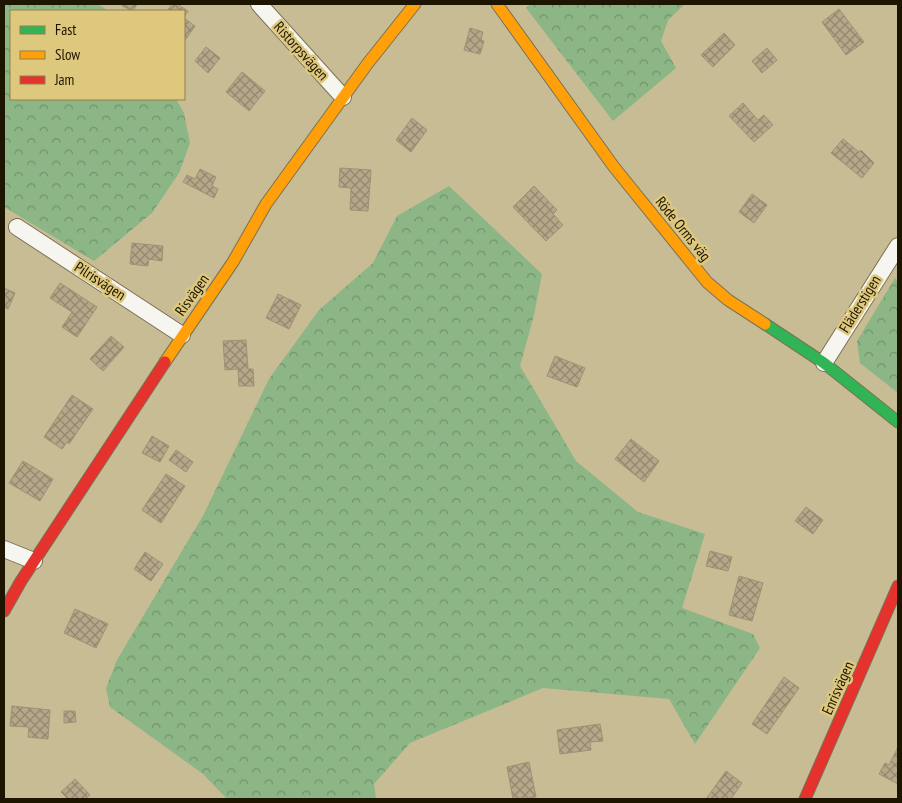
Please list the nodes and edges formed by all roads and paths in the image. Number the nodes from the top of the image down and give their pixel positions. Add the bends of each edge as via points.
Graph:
1 (259, 4) edge
2 (415, 4) edge
3 (496, 4) edge
4 (343, 97) junction
5 (17, 227) dead end
6 (898, 246) edge
7 (182, 335) junction
8 (824, 362) junction
9 (898, 422) edge
10 (4, 549) edge
11 (34, 561) junction
12 (898, 588) edge
13 (4, 611) edge
14 (805, 799) edge

1 - 4 street, Ristorpsvägen
2 - 4 street, Risvägen
3 - 8 street, Röde Orms väg via 614,167 707,282 728,300
4 - 7 street, Risvägen via 266,204 233,262
5 - 7 street, Pilrisvägen
6 - 8 street, Fläderstigen
7 - 11 street, Risvägen
8 - 9 street, Röde Orms väg
10 - 11 street
11 - 13 street, Risvägen
12 - 14 street, Enrisvägen

